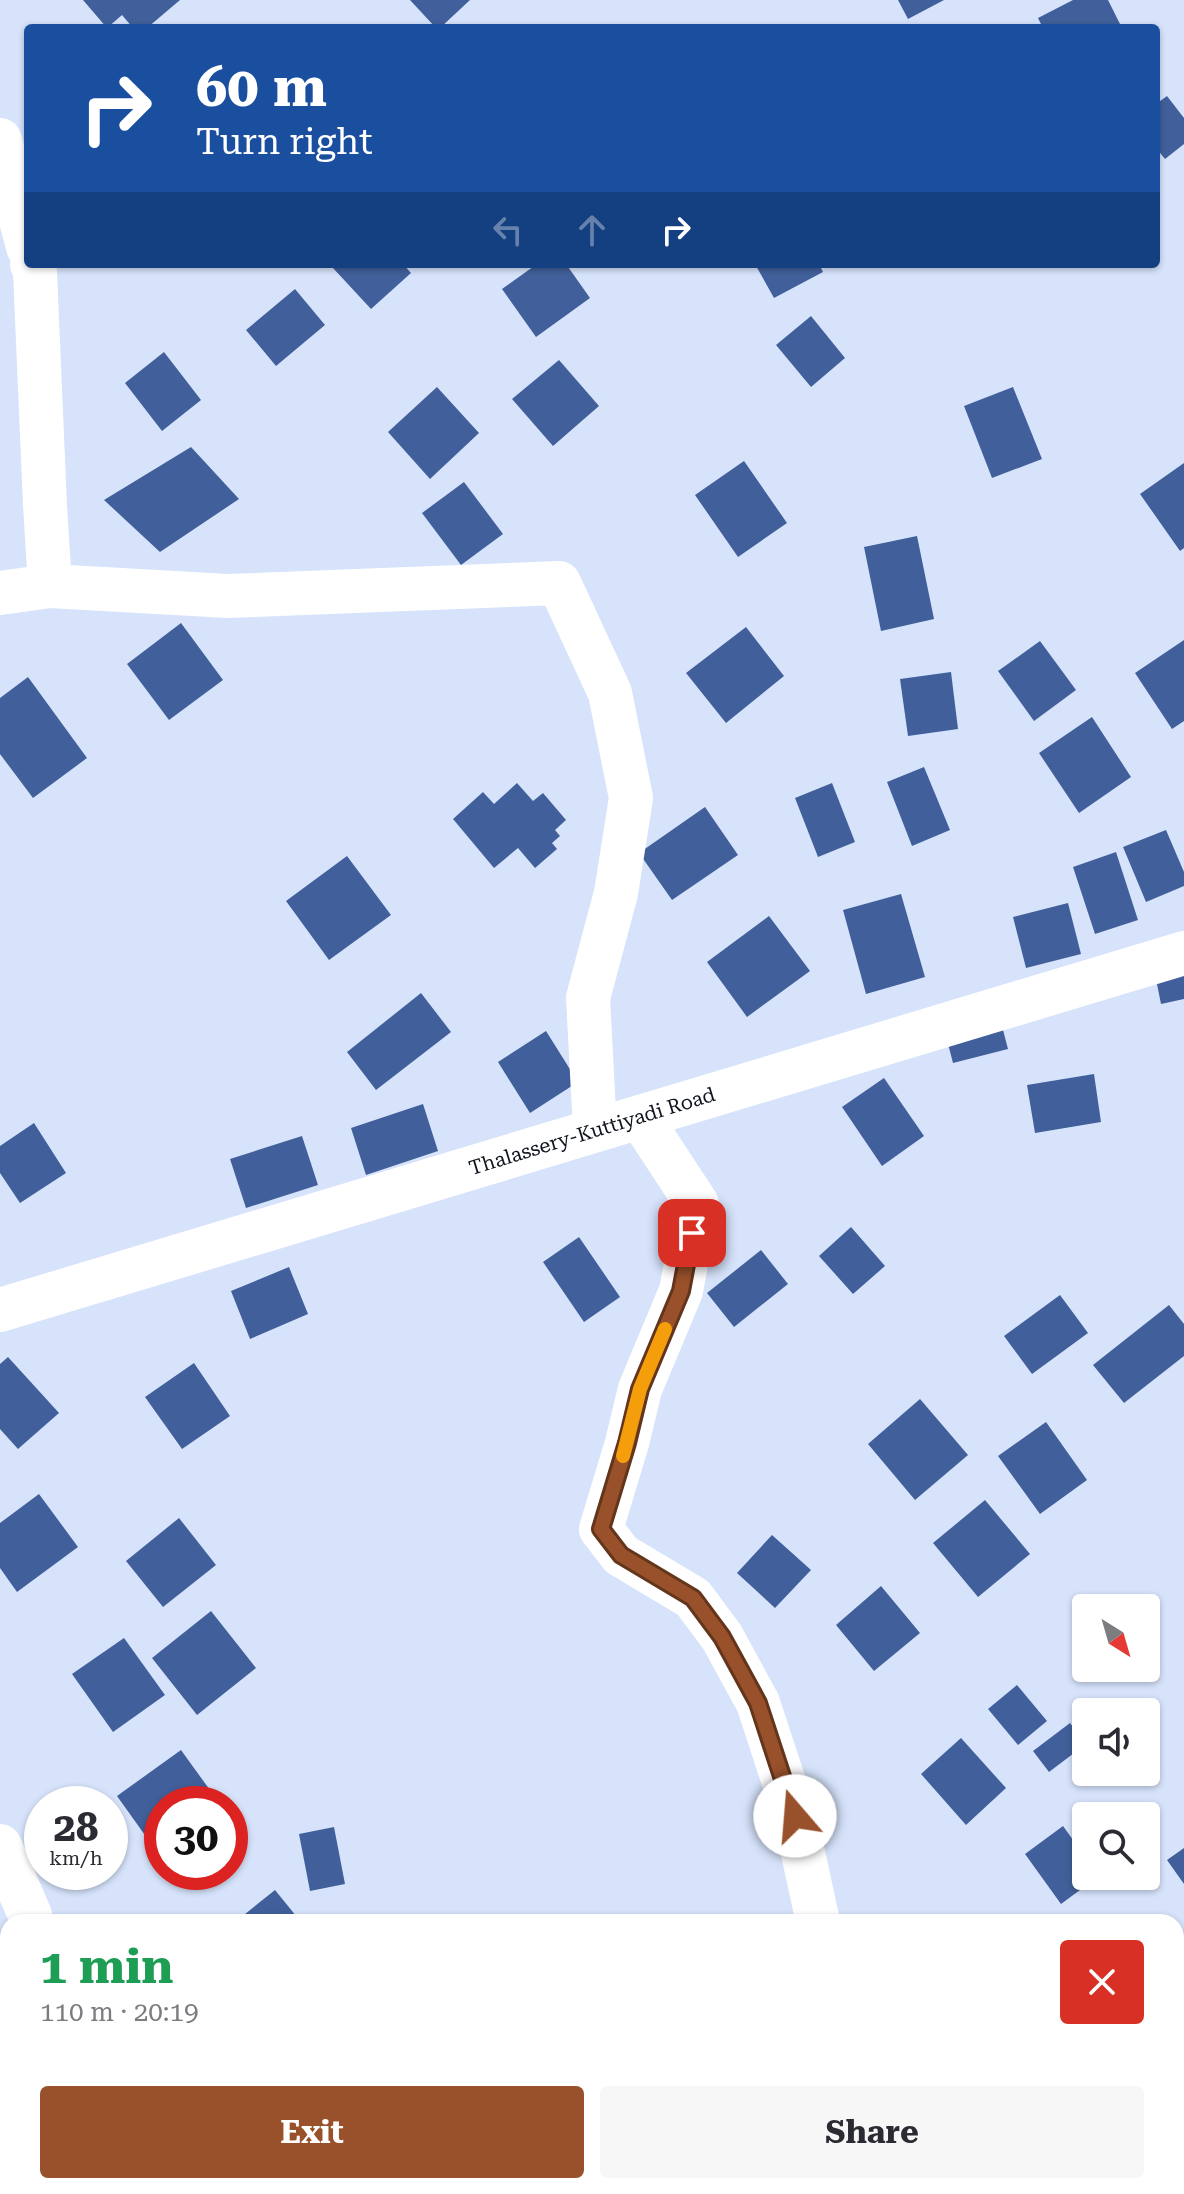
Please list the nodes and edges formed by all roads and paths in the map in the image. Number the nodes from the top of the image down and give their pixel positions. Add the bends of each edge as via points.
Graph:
1 (0, 140) edge
2 (24, 232) edge
3 (34, 268) edge
4 (50, 586) junction
5 (0, 593) edge
6 (1184, 953) edge
7 (640, 1117) junction
8 (595, 1130) junction
9 (0, 1310) edge
10 (0, 1846) edge
11 (30, 1914) edge
12 (816, 1914) edge

1 - 2 street
3 - 4 street
4 - 5 street
4 - 8 street via 228,596 559,583 610,693 631,798 616,893 588,998
6 - 7 street, Thalassery-Kuttiyadi Road
7 - 8 street, Thalassery-Kuttiyadi Road
7 - 12 street via 697,1204 681,1291 640,1389 601,1529 621,1555 693,1598 722,1637 758,1703 795,1816
8 - 9 street, Thalassery-Kuttiyadi Road
10 - 11 street

